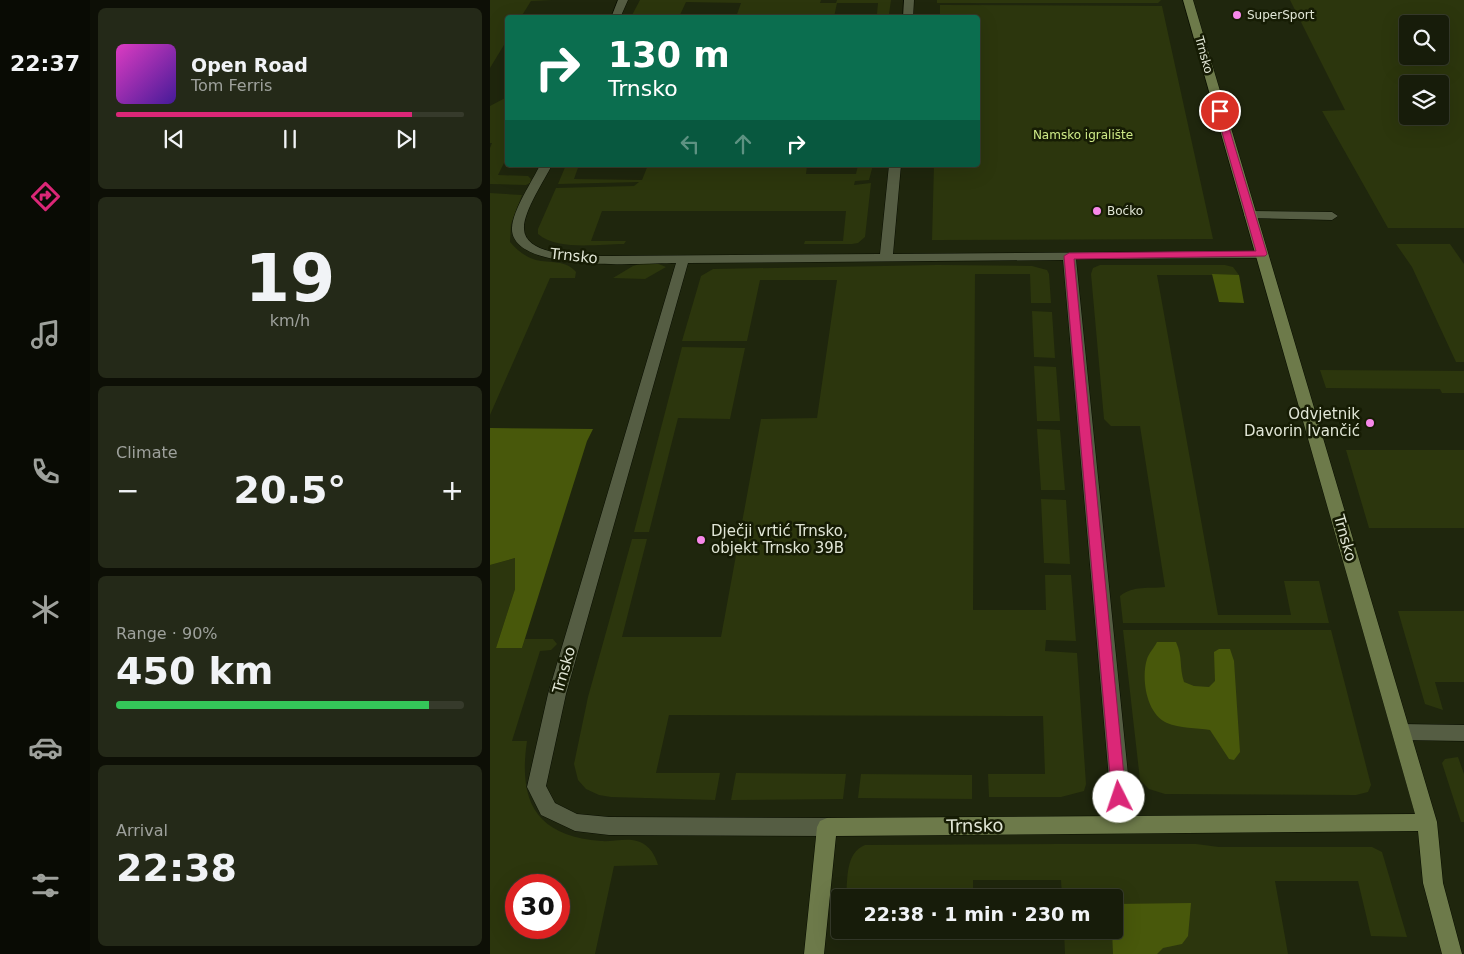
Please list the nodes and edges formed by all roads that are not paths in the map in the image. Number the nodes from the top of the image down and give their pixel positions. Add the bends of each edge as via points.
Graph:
1 (623, 0) edge
2 (909, 0) edge
3 (1188, 0) edge
4 (616, 15) edge
5 (908, 15) edge
6 (545, 167) edge
7 (895, 167) edge
8 (1250, 215) junction
9 (1332, 216) dead end
10 (1262, 254) junction
11 (1069, 256) junction
12 (886, 258) junction
13 (683, 259) junction
14 (1401, 732) junction
15 (1464, 733) edge
16 (1427, 822) junction
17 (1122, 824) junction
18 (827, 828) junction
19 (814, 954) edge
20 (1452, 954) edge

1 - 4 street
2 - 5 street
3 - 8 street, Trnsko
6 - 13 street, Trnsko via 520,220 518,230 527,247 546,255 571,258
7 - 12 street
8 - 9 street
8 - 10 street, Trnsko
10 - 11 street, Trnsko
10 - 14 street, Trnsko
11 - 12 street, Trnsko
11 - 17 street
12 - 13 street, Trnsko
13 - 18 street, Trnsko via 557,694 536,786 548,809 575,822 609,826
14 - 15 street
14 - 16 street, Trnsko
16 - 17 street, Trnsko
16 - 20 street, Trnsko via 1433,883
17 - 18 street, Trnsko
18 - 19 street

